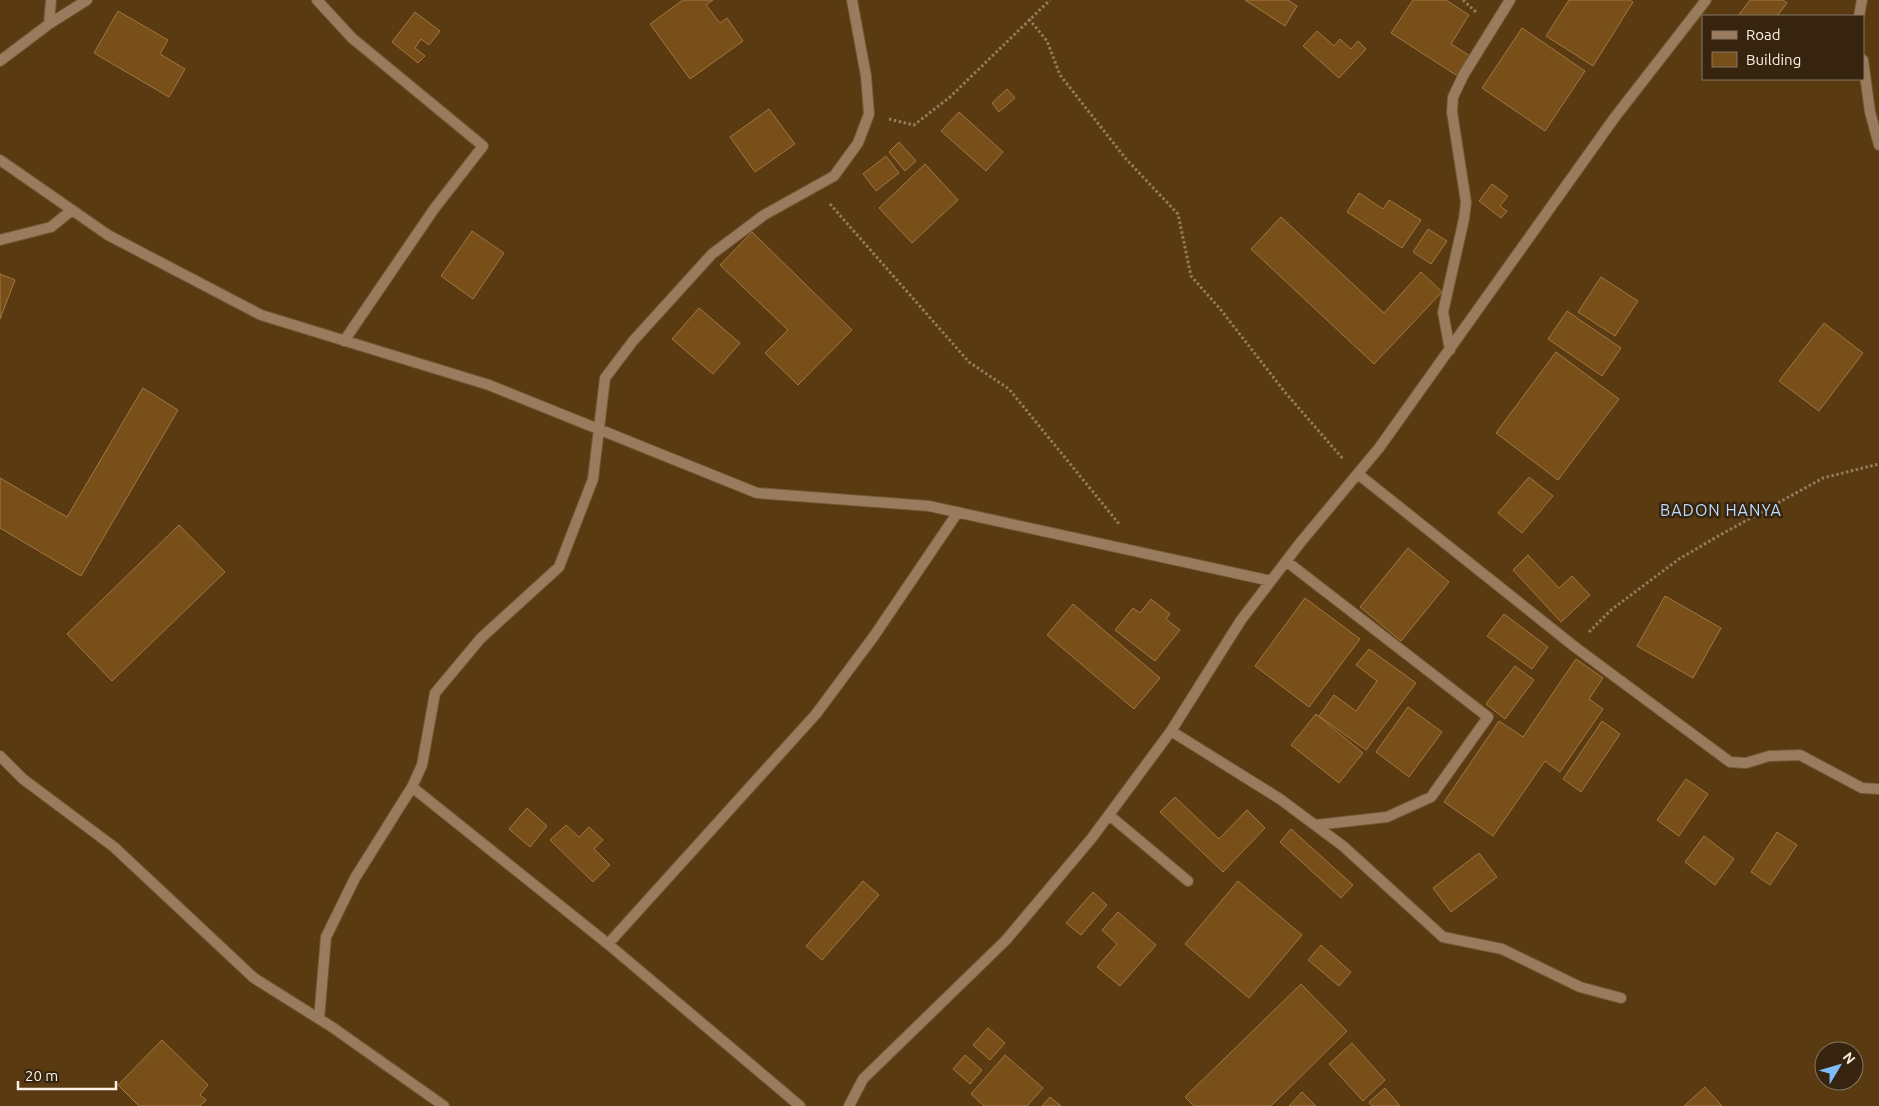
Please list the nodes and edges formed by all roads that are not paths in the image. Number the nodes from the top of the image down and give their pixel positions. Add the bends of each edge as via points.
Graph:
1 (51, 0) edge
2 (87, 0) edge
3 (317, 0) edge
4 (852, 0) edge
5 (1510, 0) edge
6 (1706, 0) edge
7 (1862, 0) edge
8 (1859, 15) edge
9 (49, 24) junction
10 (0, 61) edge
11 (1864, 67) edge
12 (1879, 145) edge
13 (0, 160) edge
14 (72, 210) junction
15 (0, 240) edge
16 (344, 341) junction
17 (1450, 350) junction
18 (598, 429) junction
19 (1358, 474) junction
20 (958, 512) junction
21 (1286, 561) junction
22 (1271, 580) junction
23 (1171, 731) junction
24 (0, 756) edge
25 (412, 787) junction
26 (1879, 789) edge
27 (1109, 815) junction
28 (1314, 825) junction
29 (1188, 881) dead end
30 (608, 944) junction
31 (1621, 998) dead end
32 (319, 1019) junction
33 (444, 1106) edge
34 (800, 1106) edge
35 (849, 1106) edge

1 - 9 street
2 - 9 street
3 - 16 street via 352,38 483,146 434,209
4 - 18 street via 866,76 869,114 858,143 834,176 764,215 712,254 665,305 605,378
5 - 17 street via 1453,96 1452,112 1466,202 1443,312
6 - 17 street via 1615,117
7 - 8 street
9 - 10 street
11 - 12 street via 1870,112
13 - 14 street
14 - 15 street via 51,227
14 - 16 street via 108,235 261,315
16 - 18 street via 489,385
17 - 19 street
18 - 20 street via 757,493 929,506
18 - 25 street via 593,479 559,567 480,638 435,693 422,765
19 - 21 street
19 - 26 street via 1574,647 1730,762 1746,763 1769,756 1800,755 1862,788
20 - 22 street
20 - 30 street via 874,636 816,714
21 - 22 street
21 - 28 street via 1488,716 1431,797 1387,816
22 - 23 street via 1241,620
23 - 27 street
23 - 28 street via 1280,799
24 - 32 street via 23,779 114,847 254,978
25 - 30 street
25 - 32 street via 355,878 326,938
27 - 29 street
27 - 35 street via 1006,940 863,1079
28 - 31 street via 1343,846 1443,937 1502,949 1580,986
30 - 34 street
32 - 33 street

